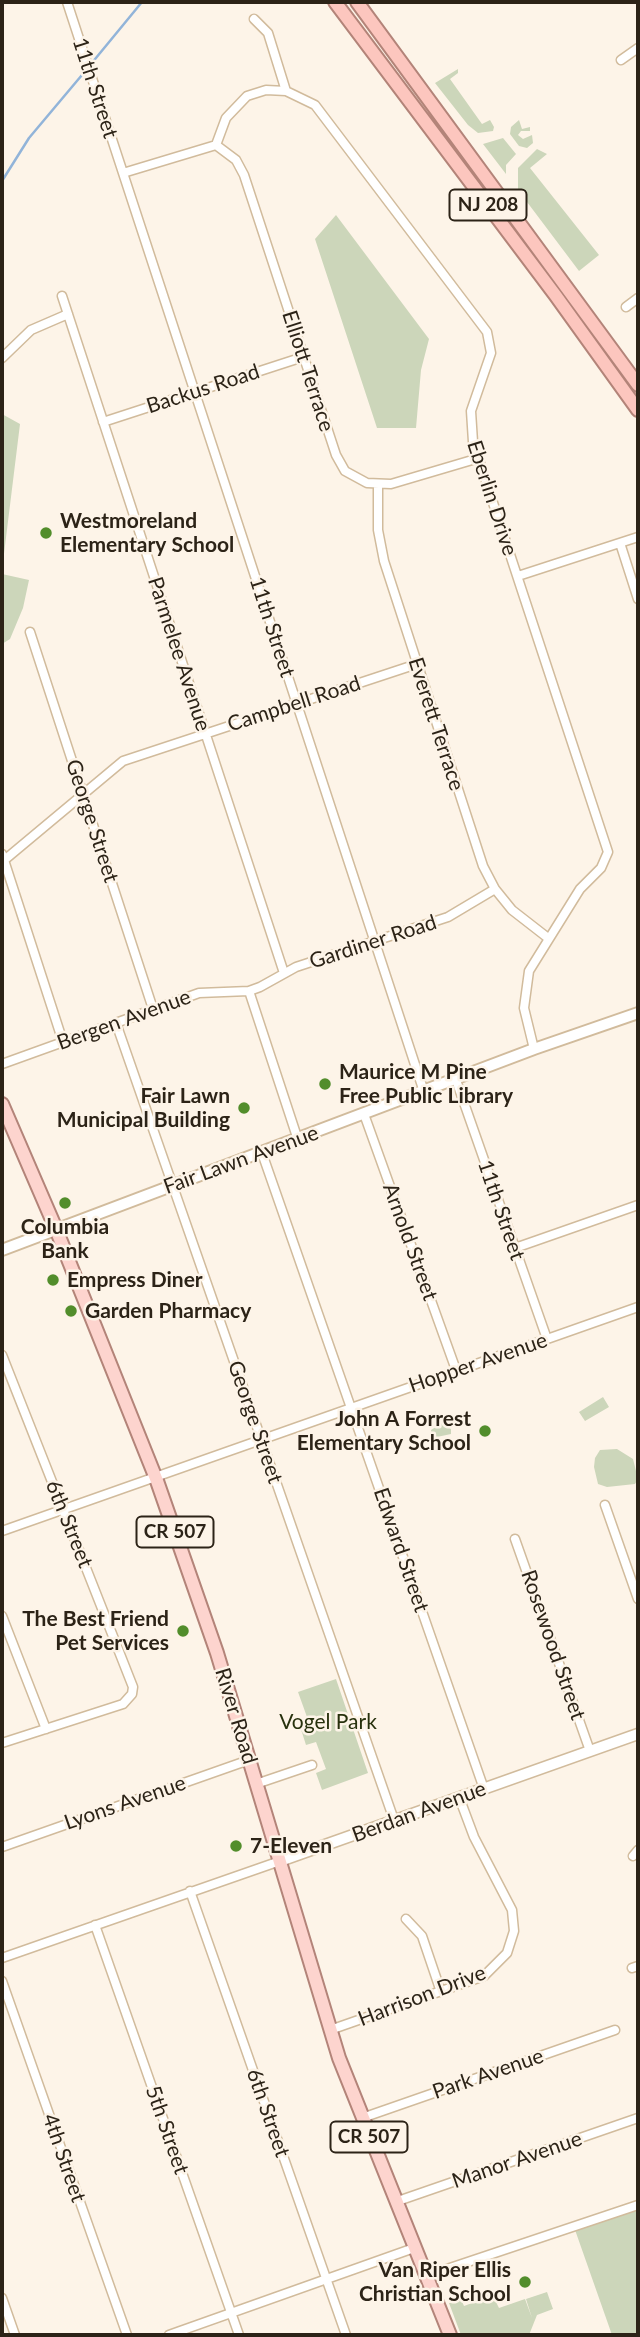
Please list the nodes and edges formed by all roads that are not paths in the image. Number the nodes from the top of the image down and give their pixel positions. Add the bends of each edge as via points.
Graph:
1 (67, 2) edge
2 (335, 2) edge
3 (357, 2) edge
4 (254, 19) dead end
5 (638, 48) edge
6 (621, 60) dead end
7 (286, 91) junction
8 (216, 145) junction
9 (123, 173) junction
10 (62, 296) dead end
11 (638, 298) edge
12 (626, 307) dead end
13 (68, 314) junction
14 (303, 357) junction
15 (2, 358) edge
16 (638, 385) edge
17 (195, 392) junction
18 (638, 410) edge
19 (103, 422) junction
20 (478, 458) junction
21 (378, 484) junction
22 (638, 537) edge
23 (620, 543) junction
24 (517, 576) junction
25 (638, 599) edge
26 (30, 632) dead end
27 (417, 664) junction
28 (297, 703) junction
29 (205, 733) junction
30 (83, 793) junction
31 (2, 859) edge
32 (495, 889) junction
33 (548, 938) junction
34 (375, 942) junction
35 (284, 973) junction
36 (249, 991) junction
37 (153, 1009) junction
38 (638, 1013) edge
39 (116, 1023) junction
40 (63, 1042) junction
41 (534, 1049) junction
42 (2, 1064) edge
43 (456, 1080) junction
44 (424, 1092) junction
45 (2, 1104) edge
46 (364, 1114) junction
47 (298, 1140) junction
48 (262, 1153) junction
49 (172, 1185) junction
50 (638, 1205) edge
51 (56, 1229) junction
52 (515, 1248) junction
53 (2, 1250) edge
54 (638, 1307) edge
55 (547, 1339) junction
56 (2, 1355) edge
57 (456, 1370) junction
58 (351, 1407) junction
59 (260, 1438) junction
60 (155, 1475) junction
61 (605, 1505) dead end
62 (63, 1509) junction
63 (2, 1531) edge
64 (516, 1539) dead end
65 (638, 1599) edge
66 (2, 1616) edge
67 (47, 1729) junction
68 (638, 1734) edge
69 (2, 1743) edge
70 (590, 1751) junction
71 (249, 1760) junction
72 (312, 1765) dead end
73 (256, 1784) junction
74 (484, 1789) junction
75 (459, 1797) junction
76 (394, 1820) junction
77 (2, 1847) edge
78 (280, 1861) junction
79 (190, 1891) junction
80 (406, 1919) dead end
81 (95, 1925) junction
82 (2, 1958) edge
83 (2, 1982) edge
84 (442, 1992) junction
85 (330, 2030) junction
86 (615, 2030) dead end
87 (362, 2118) junction
88 (638, 2118) edge
89 (395, 2202) junction
90 (638, 2205) edge
91 (414, 2249) junction
92 (426, 2276) junction
93 (326, 2280) junction
94 (2, 2298) edge
95 (232, 2313) junction
96 (15, 2335) edge
97 (127, 2335) edge
98 (169, 2335) edge
99 (239, 2335) edge
100 (346, 2335) edge
101 (450, 2335) edge

1 - 9 street, 11th Street
2 - 18 highway, NJ 208
3 - 16 highway, NJ 208
4 - 7 street via 268,33
5 - 6 street
7 - 8 street via 257,92 238,102 221,127
7 - 20 street, Eberlin Drive via 322,112 487,332 489,363 471,411
8 - 9 street
8 - 14 street, Elliott Terrace via 241,167
9 - 17 street, 11th Street
10 - 13 street, Parmelee Avenue
11 - 12 street
13 - 15 street via 31,330
13 - 19 street, Parmelee Avenue
14 - 17 street, Backus Road
14 - 21 street, Elliott Terrace via 339,464 359,480
17 - 19 street, Backus Road
17 - 28 street, 11th Street
19 - 29 street, Parmelee Avenue
20 - 21 street via 403,482
20 - 24 street, Eberlin Drive
21 - 27 street, Everett Terrace via 383,561
22 - 23 street
23 - 24 street
23 - 25 street
24 - 33 street, Eberlin Drive via 608,852 608,859 580,889
26 - 30 street, George Street
27 - 28 street, Campbell Road
27 - 32 street, Everett Terrace via 478,855
28 - 29 street, Campbell Road
28 - 34 street, 11th Street
29 - 30 street, Campbell Road via 123,761
29 - 35 street, Parmelee Avenue
30 - 31 street, Campbell Road
30 - 37 street, George Street
31 - 40 street
32 - 33 street, Everett Terrace via 512,910
32 - 34 street, Gardiner Road via 448,917
33 - 41 street via 529,971 524,994 525,1020
34 - 35 street, Gardiner Road
34 - 44 street, 11th Street
35 - 36 street, Gardiner Road
36 - 37 street, Bergen Avenue via 207,990
36 - 47 street
37 - 39 street, Bergen Avenue
38 - 41 main road, Fair Lawn Avenue
39 - 40 street, Bergen Avenue
39 - 49 street, George Street
40 - 42 street, Bergen Avenue
41 - 43 main road, Fair Lawn Avenue
43 - 44 main road, Fair Lawn Avenue
43 - 52 street, 11th Street
44 - 46 main road, Fair Lawn Avenue
45 - 51 main road, River Road / CR 507
46 - 47 main road, Fair Lawn Avenue
46 - 57 street, Arnold Street
47 - 48 main road, Fair Lawn Avenue
48 - 49 main road, Fair Lawn Avenue
48 - 58 street, Edward Street
49 - 51 main road, Fair Lawn Avenue
49 - 59 street, George Street
50 - 52 street
51 - 53 main road, Fair Lawn Avenue
51 - 60 main road, River Road / CR 507
52 - 55 street, 11th Street
54 - 55 street, Hopper Avenue
55 - 57 street, Hopper Avenue
56 - 62 street, 6th Street
57 - 58 street, Hopper Avenue
58 - 59 street, Hopper Avenue
58 - 74 street, Edward Street
59 - 60 street, Hopper Avenue
59 - 76 street, George Street
60 - 62 street, Hopper Avenue
60 - 71 main road, River Road / CR 507
61 - 65 street
62 - 63 street, Hopper Avenue
62 - 67 street, 6th Street via 131,1681 132,1694 123,1704
64 - 70 street, Rosewood Street
66 - 67 street
67 - 69 street
68 - 70 street, Berdan Avenue
70 - 74 street, Berdan Avenue
71 - 73 main road, River Road / CR 507
71 - 77 street, Lyons Avenue
72 - 73 street
73 - 78 main road, River Road / CR 507
74 - 75 street, Berdan Avenue
75 - 76 street, Berdan Avenue
75 - 84 street, Harrison Drive via 474,1837 509,1900 514,1931 507,1952 493,1970
76 - 78 street, Berdan Avenue
78 - 79 street, Berdan Avenue
78 - 85 main road, River Road / CR 507
79 - 81 street, Berdan Avenue
79 - 93 street, 6th Street
80 - 84 street via 422,1936
81 - 82 street, Berdan Avenue
81 - 95 street, 5th Street
83 - 97 street, 4th Street
84 - 85 street, Harrison Drive
85 - 87 main road, River Road / CR 507
86 - 87 street, Park Avenue
87 - 89 main road, River Road / CR 507
88 - 89 street, Manor Avenue
89 - 91 main road, River Road / CR 507
90 - 92 street
91 - 92 main road, River Road / CR 507
91 - 93 street
92 - 101 main road, River Road / CR 507
93 - 95 street
93 - 100 street, 6th Street
94 - 96 street
95 - 98 street
95 - 99 street, 5th Street

